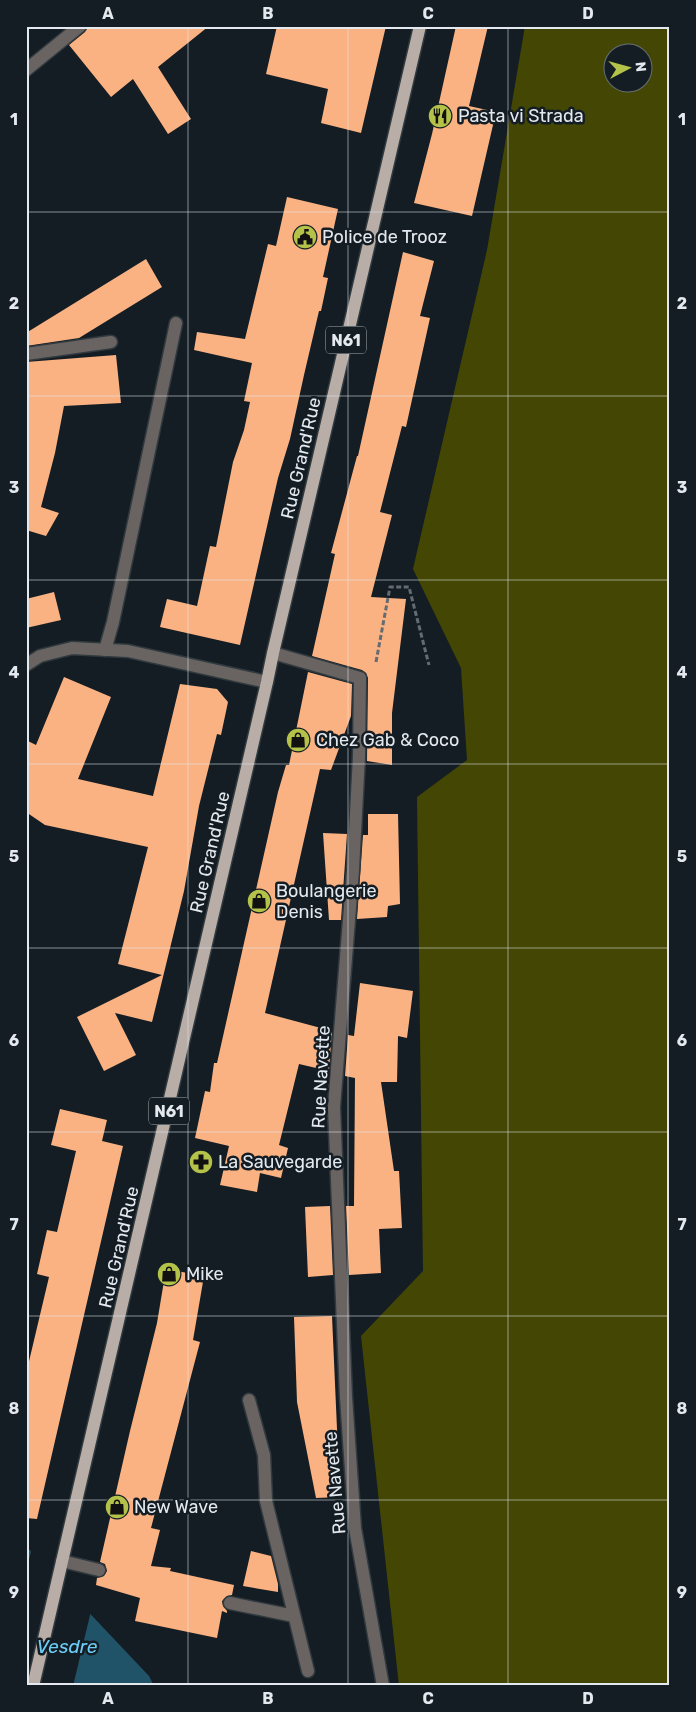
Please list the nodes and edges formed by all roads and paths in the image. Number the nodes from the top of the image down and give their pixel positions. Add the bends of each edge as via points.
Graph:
1 (80, 26) edge
2 (420, 26) edge
3 (26, 70) edge
4 (176, 323) dead end
5 (111, 342) dead end
6 (26, 354) edge
7 (105, 650) junction
8 (273, 653) junction
9 (26, 665) edge
10 (429, 665) dead end
11 (360, 678) junction
12 (268, 682) junction
13 (249, 1400) dead end
14 (62, 1565) junction
15 (99, 1570) dead end
16 (230, 1603) dead end
17 (294, 1616) junction
18 (308, 1671) dead end
19 (33, 1686) edge
20 (383, 1686) edge

1 - 3 street
2 - 8 main road, Rue Grand'Rue / N61
4 - 7 street
5 - 6 street
7 - 9 street via 72,648 40,656
7 - 12 street
8 - 11 street
8 - 12 main road, Rue Grand'Rue / N61
10 - 11 path via 409,588 390,587 374,674
11 - 20 street, Rue Navette via 353,870 334,1107 355,1528
12 - 14 main road, Rue Grand'Rue / N61
13 - 17 street via 264,1455 266,1502
14 - 15 street
14 - 19 main road, Rue Grand'Rue / N61
16 - 17 street
17 - 18 street

